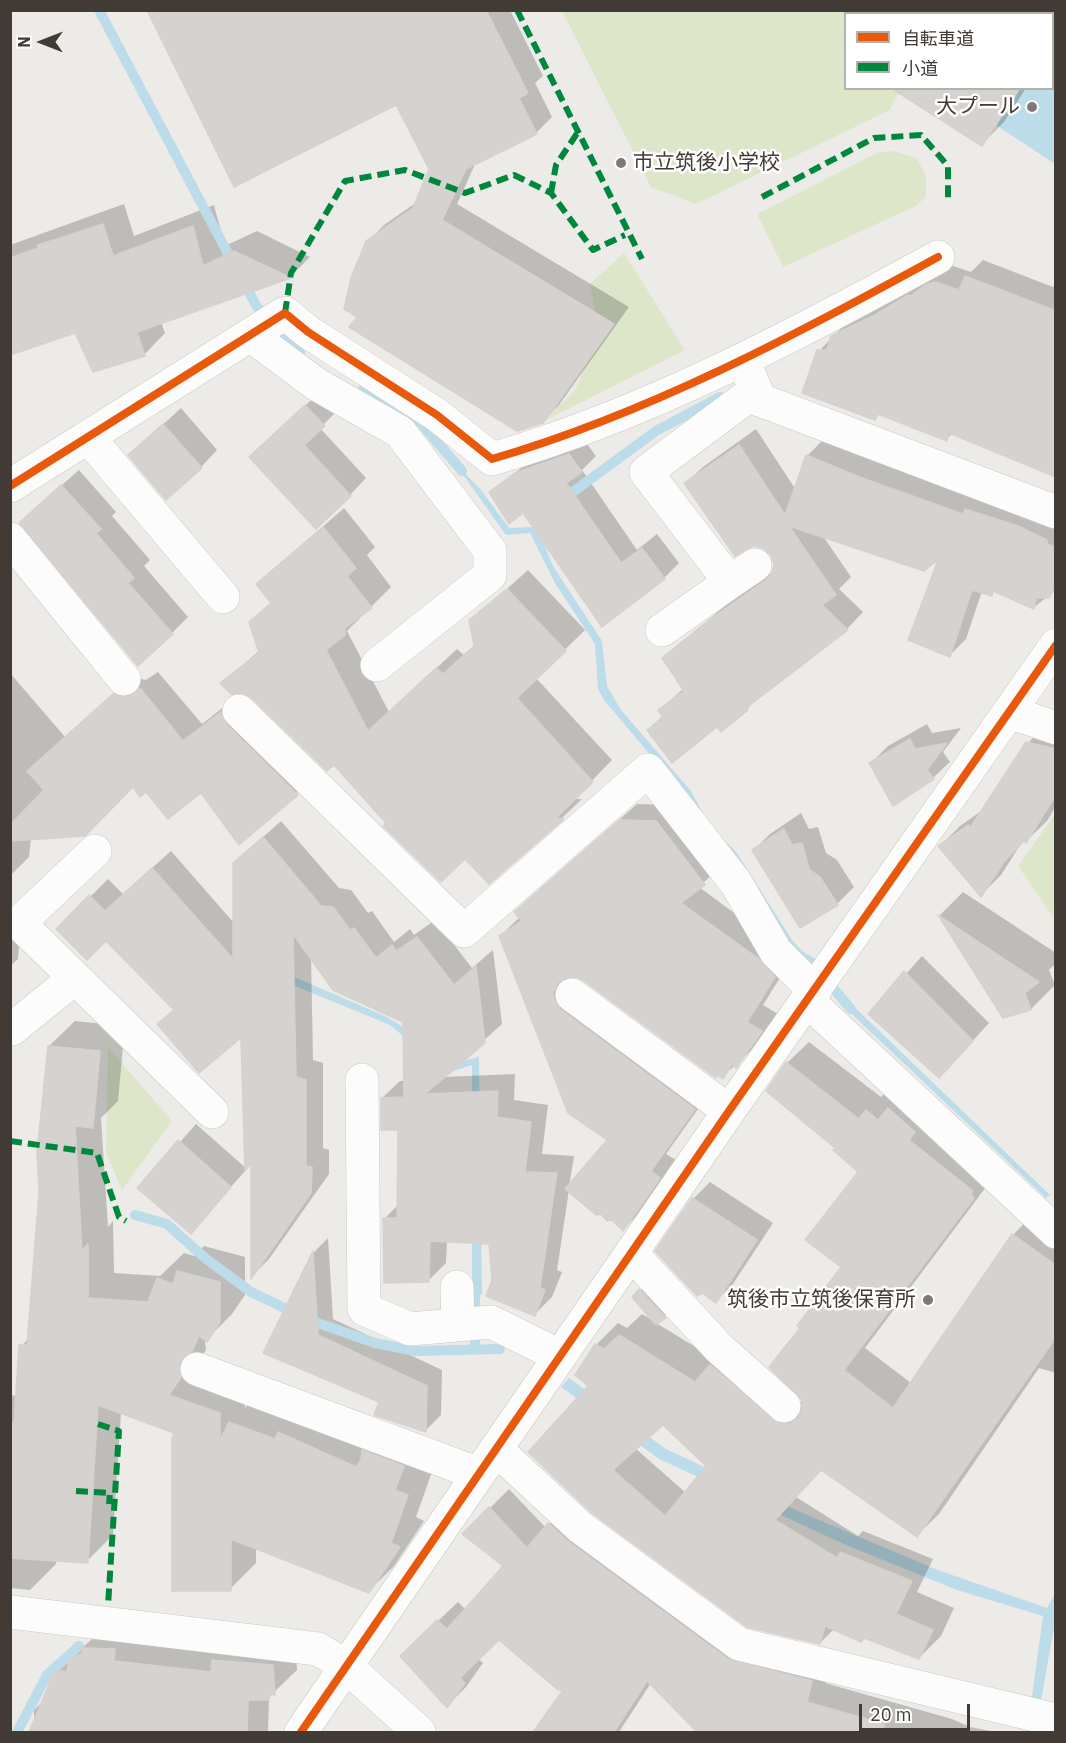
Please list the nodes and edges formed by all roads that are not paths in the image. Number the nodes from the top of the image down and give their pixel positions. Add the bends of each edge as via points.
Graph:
1 (938, 257) dead end
2 (250, 335) junction
3 (743, 360) junction
4 (756, 390) junction
5 (88, 437) junction
6 (10, 486) edge
7 (1056, 512) edge
8 (10, 539) edge
9 (223, 597) dead end
10 (662, 630) dead end
11 (1056, 645) edge
12 (377, 664) dead end
13 (124, 679) dead end
14 (239, 711) dead end
15 (1009, 712) junction
16 (1056, 728) edge
17 (95, 851) dead end
18 (75, 978) junction
19 (572, 995) dead end
20 (811, 996) junction
21 (11, 1034) edge
22 (362, 1080) dead end
23 (729, 1111) junction
24 (212, 1112) dead end
25 (1056, 1232) edge
26 (631, 1253) junction
27 (457, 1287) dead end
28 (458, 1325) junction
29 (560, 1356) junction
30 (197, 1369) dead end
31 (784, 1406) dead end
32 (487, 1462) junction
33 (10, 1612) edge
34 (346, 1666) junction
35 (1056, 1720) edge
36 (301, 1732) edge
37 (419, 1732) edge

1 - 3 street
2 - 3 street via 285,313 437,416 492,459 551,441
2 - 5 street
2 - 12 street via 315,384 400,432 490,551 490,575
3 - 4 street
4 - 7 street via 760,400
4 - 10 street via 646,472 743,574
5 - 6 street
5 - 9 street
8 - 13 street
11 - 15 street
14 - 20 street via 464,931 648,770 736,883 776,952
15 - 16 street
15 - 20 street
17 - 18 street via 19,922
18 - 21 street
18 - 24 street
19 - 23 street
20 - 23 street
20 - 25 street
22 - 28 street via 364,1309 410,1329
23 - 26 street
26 - 29 street
26 - 31 street via 719,1348
27 - 28 street
28 - 29 street via 491,1322
29 - 32 street
30 - 32 street
32 - 34 street
32 - 35 street via 739,1644
33 - 34 street via 318,1649
34 - 36 street
34 - 37 street

